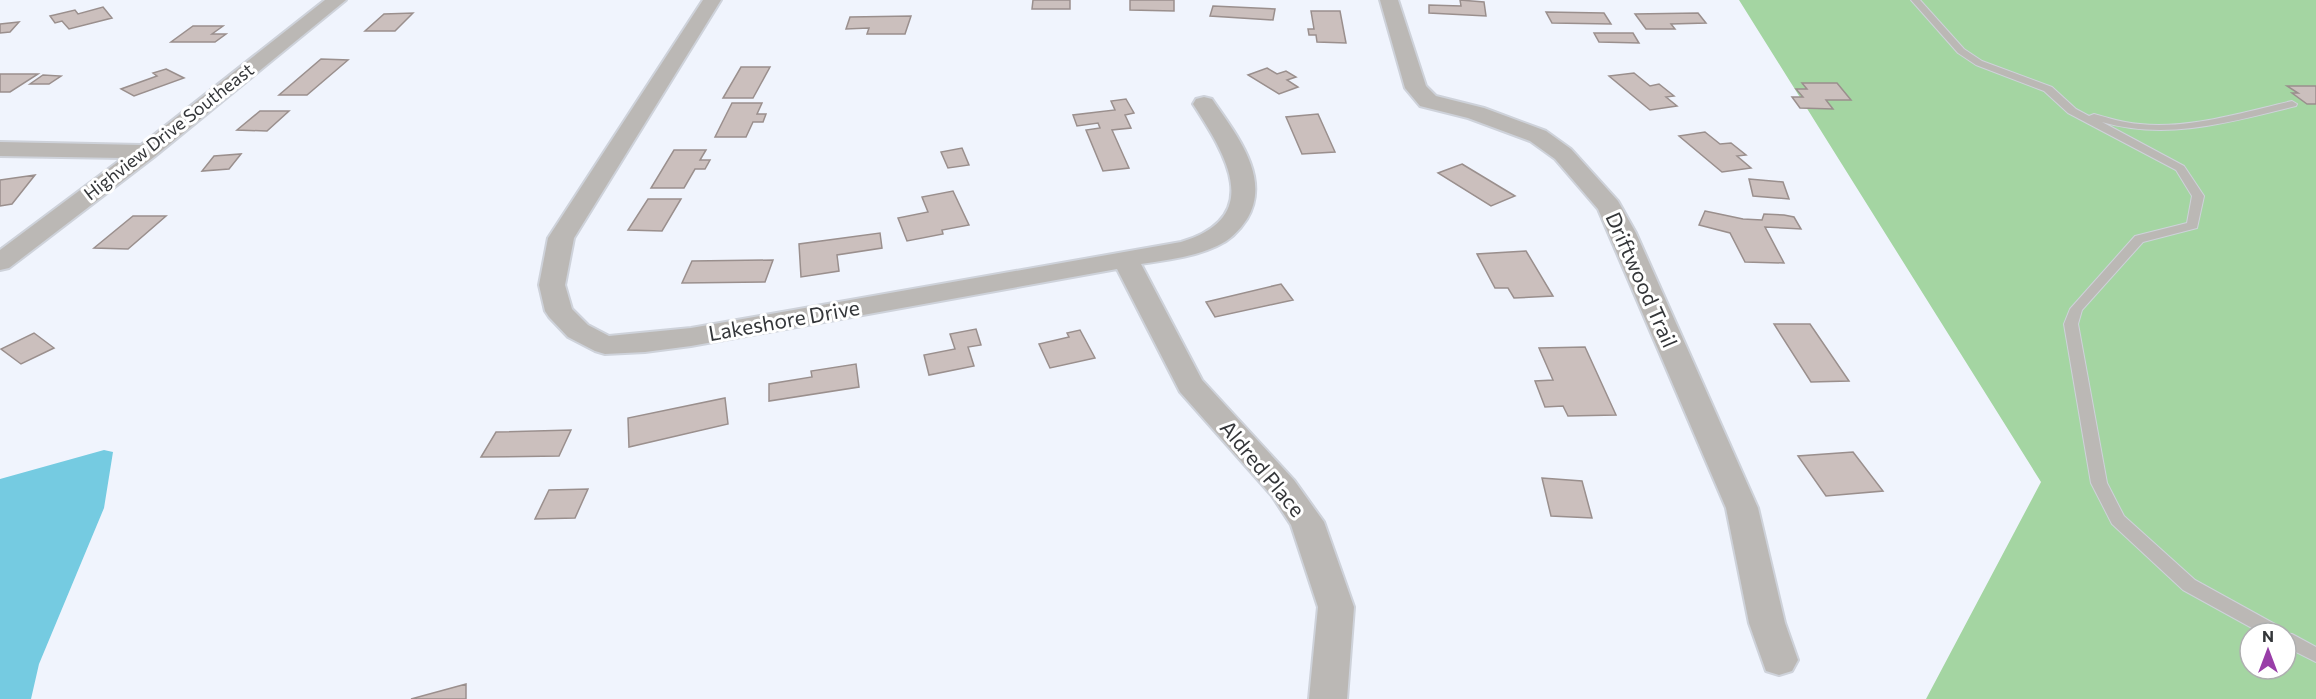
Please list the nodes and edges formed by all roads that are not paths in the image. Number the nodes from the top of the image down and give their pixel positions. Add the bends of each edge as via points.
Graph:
1 (337, 0) edge
2 (712, 0) edge
3 (1389, 0) edge
4 (1915, 0) edge
5 (1204, 104) dead end
6 (2292, 104) dead end
7 (2072, 111) junction
8 (0, 149) edge
9 (146, 152) junction
10 (1126, 260) junction
11 (0, 262) edge
12 (2254, 621) edge
13 (2298, 645) edge
14 (2316, 655) edge
15 (1779, 660) dead end
16 (1328, 699) edge

1 - 9 street, Highview Drive Southeast
2 - 10 street, Lakeshore Drive via 561,238 552,285 559,311 578,331 605,345 645,343
3 - 15 street, Driftwood Trail via 1416,88 1428,101 1538,136 1563,154 1609,206 1742,508
4 - 7 lane via 1961,51 1979,63 2048,89
5 - 10 street, Lakeshore Drive via 1232,147 1245,179 1246,198 1235,222 1213,239
6 - 7 lane via 2217,121 2152,129
7 - 12 lane via 2180,168 2198,196 2193,225 2139,239 2076,309 2071,324 2099,483 2118,520 2189,585
8 - 9 street
9 - 11 street, Highview Drive Southeast
10 - 16 street, Aldred Place via 1190,385 1283,488 1307,522 1336,607
13 - 14 lane

